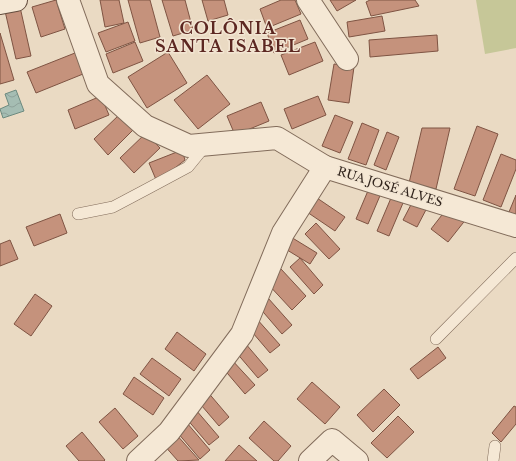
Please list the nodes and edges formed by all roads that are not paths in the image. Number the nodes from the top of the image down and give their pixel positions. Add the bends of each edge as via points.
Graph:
1 (16, 0) edge
2 (68, 0) edge
3 (308, 0) edge
4 (0, 3) edge
5 (347, 59) dead end
6 (207, 145) junction
7 (325, 167) junction
8 (78, 214) dead end
9 (516, 226) edge
10 (516, 258) edge
11 (436, 340) dead end
12 (495, 446) dead end
13 (138, 461) edge
14 (310, 461) edge
15 (357, 461) edge
16 (493, 461) edge

1 - 4 street
2 - 6 street via 98,84 145,126 189,146
3 - 5 street
6 - 7 street via 277,138
6 - 8 lane via 188,168 147,190 113,207
7 - 9 street, RUA JOSÉ ALVES
7 - 13 street, RUA JOSÉ ALVES via 283,233 242,334 168,432
10 - 11 lane
12 - 16 lane
14 - 15 street via 332,440

